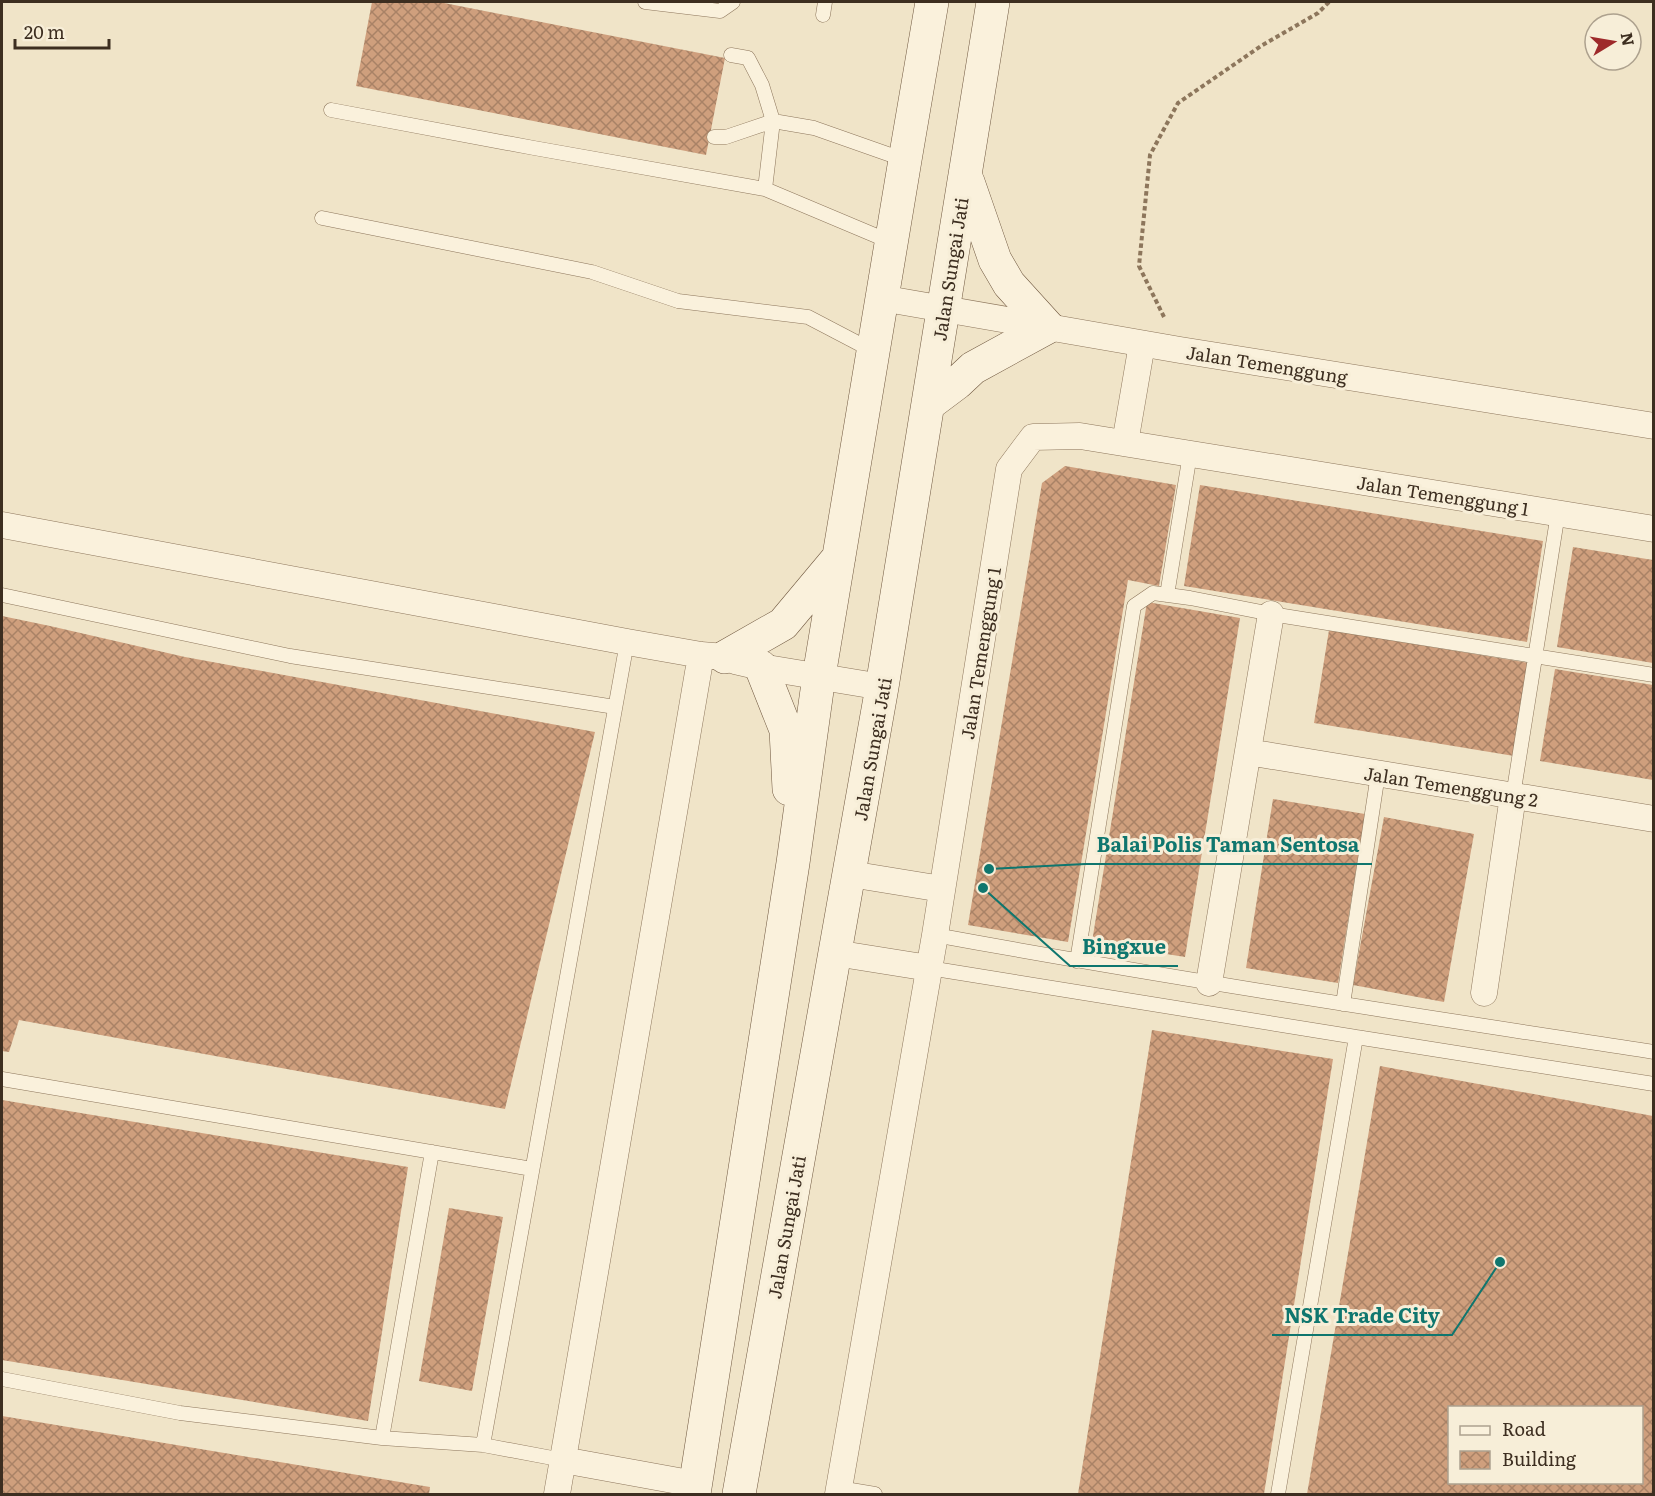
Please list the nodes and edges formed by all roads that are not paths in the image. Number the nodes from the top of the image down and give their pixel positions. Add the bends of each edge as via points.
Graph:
1 (645, 2) edge
2 (733, 2) edge
3 (933, 2) edge
4 (993, 2) edge
5 (731, 56) dead end
6 (331, 110) dead end
7 (773, 121) junction
8 (714, 136) dead end
9 (904, 160) junction
10 (966, 174) junction
11 (765, 189) junction
12 (322, 218) dead end
13 (891, 242) junction
14 (881, 298) junction
15 (945, 308) junction
16 (1048, 327) junction
17 (1142, 344) junction
18 (873, 351) junction
19 (929, 404) junction
20 (1128, 426) junction
21 (1653, 426) edge
22 (1190, 454) junction
23 (1558, 513) junction
24 (2, 525) edge
25 (1653, 529) edge
26 (838, 557) junction
27 (2, 595) edge
28 (1167, 595) junction
29 (1271, 614) junction
30 (627, 642) junction
31 (1536, 655) junction
32 (713, 656) junction
33 (761, 667) junction
34 (1653, 675) edge
35 (819, 676) junction
36 (882, 687) junction
37 (615, 707) junction
38 (1248, 752) junction
39 (1378, 774) junction
40 (1513, 796) junction
41 (1653, 819) edge
42 (793, 863) junction
43 (850, 874) junction
44 (942, 889) junction
45 (935, 935) junction
46 (835, 953) junction
47 (1077, 961) junction
48 (929, 968) junction
49 (1209, 983) junction
50 (1484, 993) dead end
51 (1343, 1004) junction
52 (1356, 1037) junction
53 (1653, 1052) edge
54 (2, 1079) edge
55 (1653, 1084) edge
56 (432, 1152) junction
57 (532, 1169) junction
58 (2, 1379) edge
59 (382, 1438) junction
60 (483, 1445) junction
61 (563, 1460) junction
62 (695, 1489) edge
63 (839, 1491) edge
64 (556, 1494) edge
65 (739, 1494) edge
66 (875, 1494) edge
67 (1278, 1494) edge

1 - 2 lane via 720,11
3 - 9 main road
4 - 10 main road, Jalan Sungai Jati
5 - 7 lane via 748,58 762,85
6 - 11 lane
7 - 8 lane via 726,137
7 - 9 lane via 814,128
7 - 11 lane
9 - 13 main road
10 - 15 main road, Jalan Sungai Jati
10 - 16 main road via 995,260 1009,284
11 - 13 lane
12 - 18 lane via 591,272 678,301 808,317
13 - 14 main road
14 - 15 street, Jalan Temenggung
14 - 18 main road
15 - 16 street, Jalan Temenggung
15 - 19 main road, Jalan Sungai Jati
16 - 17 street, Jalan Temenggung
16 - 19 main road via 973,368
17 - 20 street
17 - 21 street, Jalan Temenggung
18 - 26 main road
19 - 36 main road, Jalan Sungai Jati
20 - 22 street, Jalan Temenggung 1
20 - 44 street, Jalan Temenggung 1 via 1080,436 1033,437 1009,469
22 - 23 street, Jalan Temenggung 1
22 - 28 lane
23 - 25 street, Jalan Temenggung 1
23 - 31 lane
24 - 30 street
26 - 32 main road via 783,624
26 - 35 main road
27 - 37 lane via 290,656
28 - 29 lane
28 - 47 lane via 1153,593 1134,606
29 - 31 lane
29 - 38 street
30 - 32 street
30 - 37 lane
31 - 34 lane
31 - 40 lane
32 - 33 street
32 - 61 street
33 - 35 street
33 - 42 main road via 786,730
35 - 36 street
35 - 42 main road
36 - 43 main road, Jalan Sungai Jati
37 - 57 lane
38 - 39 street, Jalan Temenggung 2
38 - 49 street
39 - 40 street, Jalan Temenggung 2
39 - 51 lane
40 - 41 street, Jalan Temenggung 2
40 - 50 street
42 - 62 main road
43 - 44 street
43 - 46 main road, Jalan Sungai Jati
44 - 45 street, Jalan Temenggung 1
45 - 47 lane
45 - 48 street, Jalan Temenggung 1
46 - 48 street
46 - 65 main road, Jalan Sungai Jati
47 - 49 lane
48 - 52 lane
48 - 63 street, Jalan Temenggung 1
49 - 51 lane
51 - 53 lane
52 - 55 lane
52 - 67 lane
54 - 56 lane
56 - 57 lane
56 - 59 lane
57 - 60 lane
58 - 59 lane via 180,1413
59 - 60 lane
60 - 61 lane
61 - 62 street
61 - 64 street
63 - 66 lane

